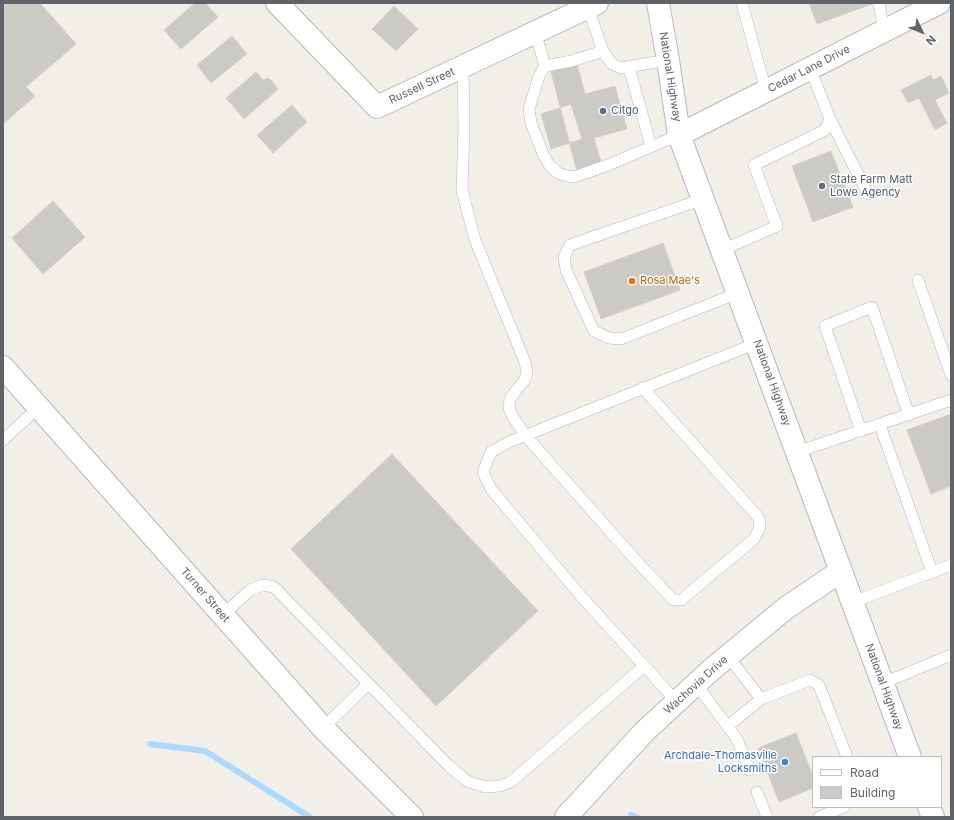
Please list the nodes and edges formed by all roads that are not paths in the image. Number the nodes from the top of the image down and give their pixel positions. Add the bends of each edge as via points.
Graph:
1 (277, 3) edge
2 (658, 3) edge
3 (742, 3) edge
4 (879, 3) edge
5 (939, 3) edge
6 (592, 5) edge
7 (884, 31) junction
8 (535, 32) junction
9 (603, 51) junction
10 (668, 60) junction
11 (545, 66) junction
12 (463, 67) junction
13 (629, 68) junction
14 (810, 68) junction
15 (766, 90) junction
16 (830, 119) junction
17 (679, 135) junction
18 (651, 146) junction
19 (868, 194) dead end
20 (702, 199) junction
21 (722, 250) junction
22 (918, 280) dead end
23 (738, 293) junction
24 (757, 343) junction
25 (3, 367) edge
26 (951, 375) edge
27 (643, 388) junction
28 (951, 400) edge
29 (39, 408) junction
30 (909, 415) junction
31 (880, 425) junction
32 (861, 431) junction
33 (525, 435) junction
34 (3, 440) edge
35 (797, 452) junction
36 (951, 565) edge
37 (842, 571) junction
38 (932, 572) junction
39 (853, 602) junction
40 (223, 615) junction
41 (951, 655) edge
42 (728, 656) junction
43 (644, 666) junction
44 (883, 683) junction
45 (368, 684) junction
46 (696, 684) junction
47 (761, 699) junction
48 (676, 702) junction
49 (728, 726) junction
50 (323, 728) junction
51 (847, 756) edge
52 (910, 756) edge
53 (749, 770) dead end
54 (757, 792) dead end
55 (842, 808) edge
56 (412, 817) edge
57 (566, 817) edge
58 (767, 817) edge
59 (819, 817) edge

1 - 12 street, Russell Street via 377,107
2 - 10 street, National Highway
3 - 15 lane
4 - 7 lane
5 - 7 street, Cedar Lane Drive
6 - 8 street, Russell Street
6 - 9 lane
7 - 14 street, Cedar Lane Drive
8 - 11 lane
8 - 12 street, Russell Street
9 - 11 lane
9 - 13 lane via 612,64
10 - 13 lane
10 - 17 street, National Highway
11 - 18 lane via 539,76 529,109 531,123 544,156 558,173 574,176 608,165
12 - 33 lane via 462,190 475,240 525,362 527,373 510,399 509,408
13 - 18 lane
14 - 15 street, Cedar Lane Drive
14 - 16 lane
15 - 17 street, Cedar Lane Drive
16 - 19 lane
16 - 21 lane via 825,130 754,165 777,226
17 - 18 lane
17 - 20 street, National Highway
20 - 21 street, National Highway
20 - 23 lane via 570,245 564,257 566,270 594,330 609,338 621,339
21 - 23 street, National Highway
22 - 26 lane
23 - 24 street, National Highway
24 - 27 lane
24 - 35 street, National Highway
25 - 29 street, Turner Street
27 - 33 lane
27 - 33 lane via 759,518 760,527 754,540 681,600 673,600
28 - 30 lane
29 - 34 lane
29 - 40 street, Turner Street
30 - 31 lane
30 - 32 lane via 872,307 825,326
31 - 32 lane
31 - 38 lane
32 - 35 lane
33 - 43 lane via 491,452 483,472 491,489
35 - 37 street, National Highway
36 - 38 lane
37 - 39 street, National Highway
37 - 42 street, Wachovia Drive via 786,608
38 - 39 lane
39 - 44 street, National Highway
40 - 45 lane via 250,590 263,585 274,587
40 - 50 street, Turner Street
41 - 44 lane
42 - 46 street, Wachovia Drive
42 - 47 lane
43 - 45 lane via 512,782 485,787 467,781 449,766
43 - 48 lane
44 - 52 street, National Highway
45 - 50 lane
46 - 48 street, Wachovia Drive
46 - 49 lane
47 - 49 lane
47 - 51 lane via 810,680 820,685
48 - 57 street, Wachovia Drive via 644,732
49 - 53 lane via 737,739
50 - 56 street, Turner Street
54 - 58 lane
55 - 59 lane

